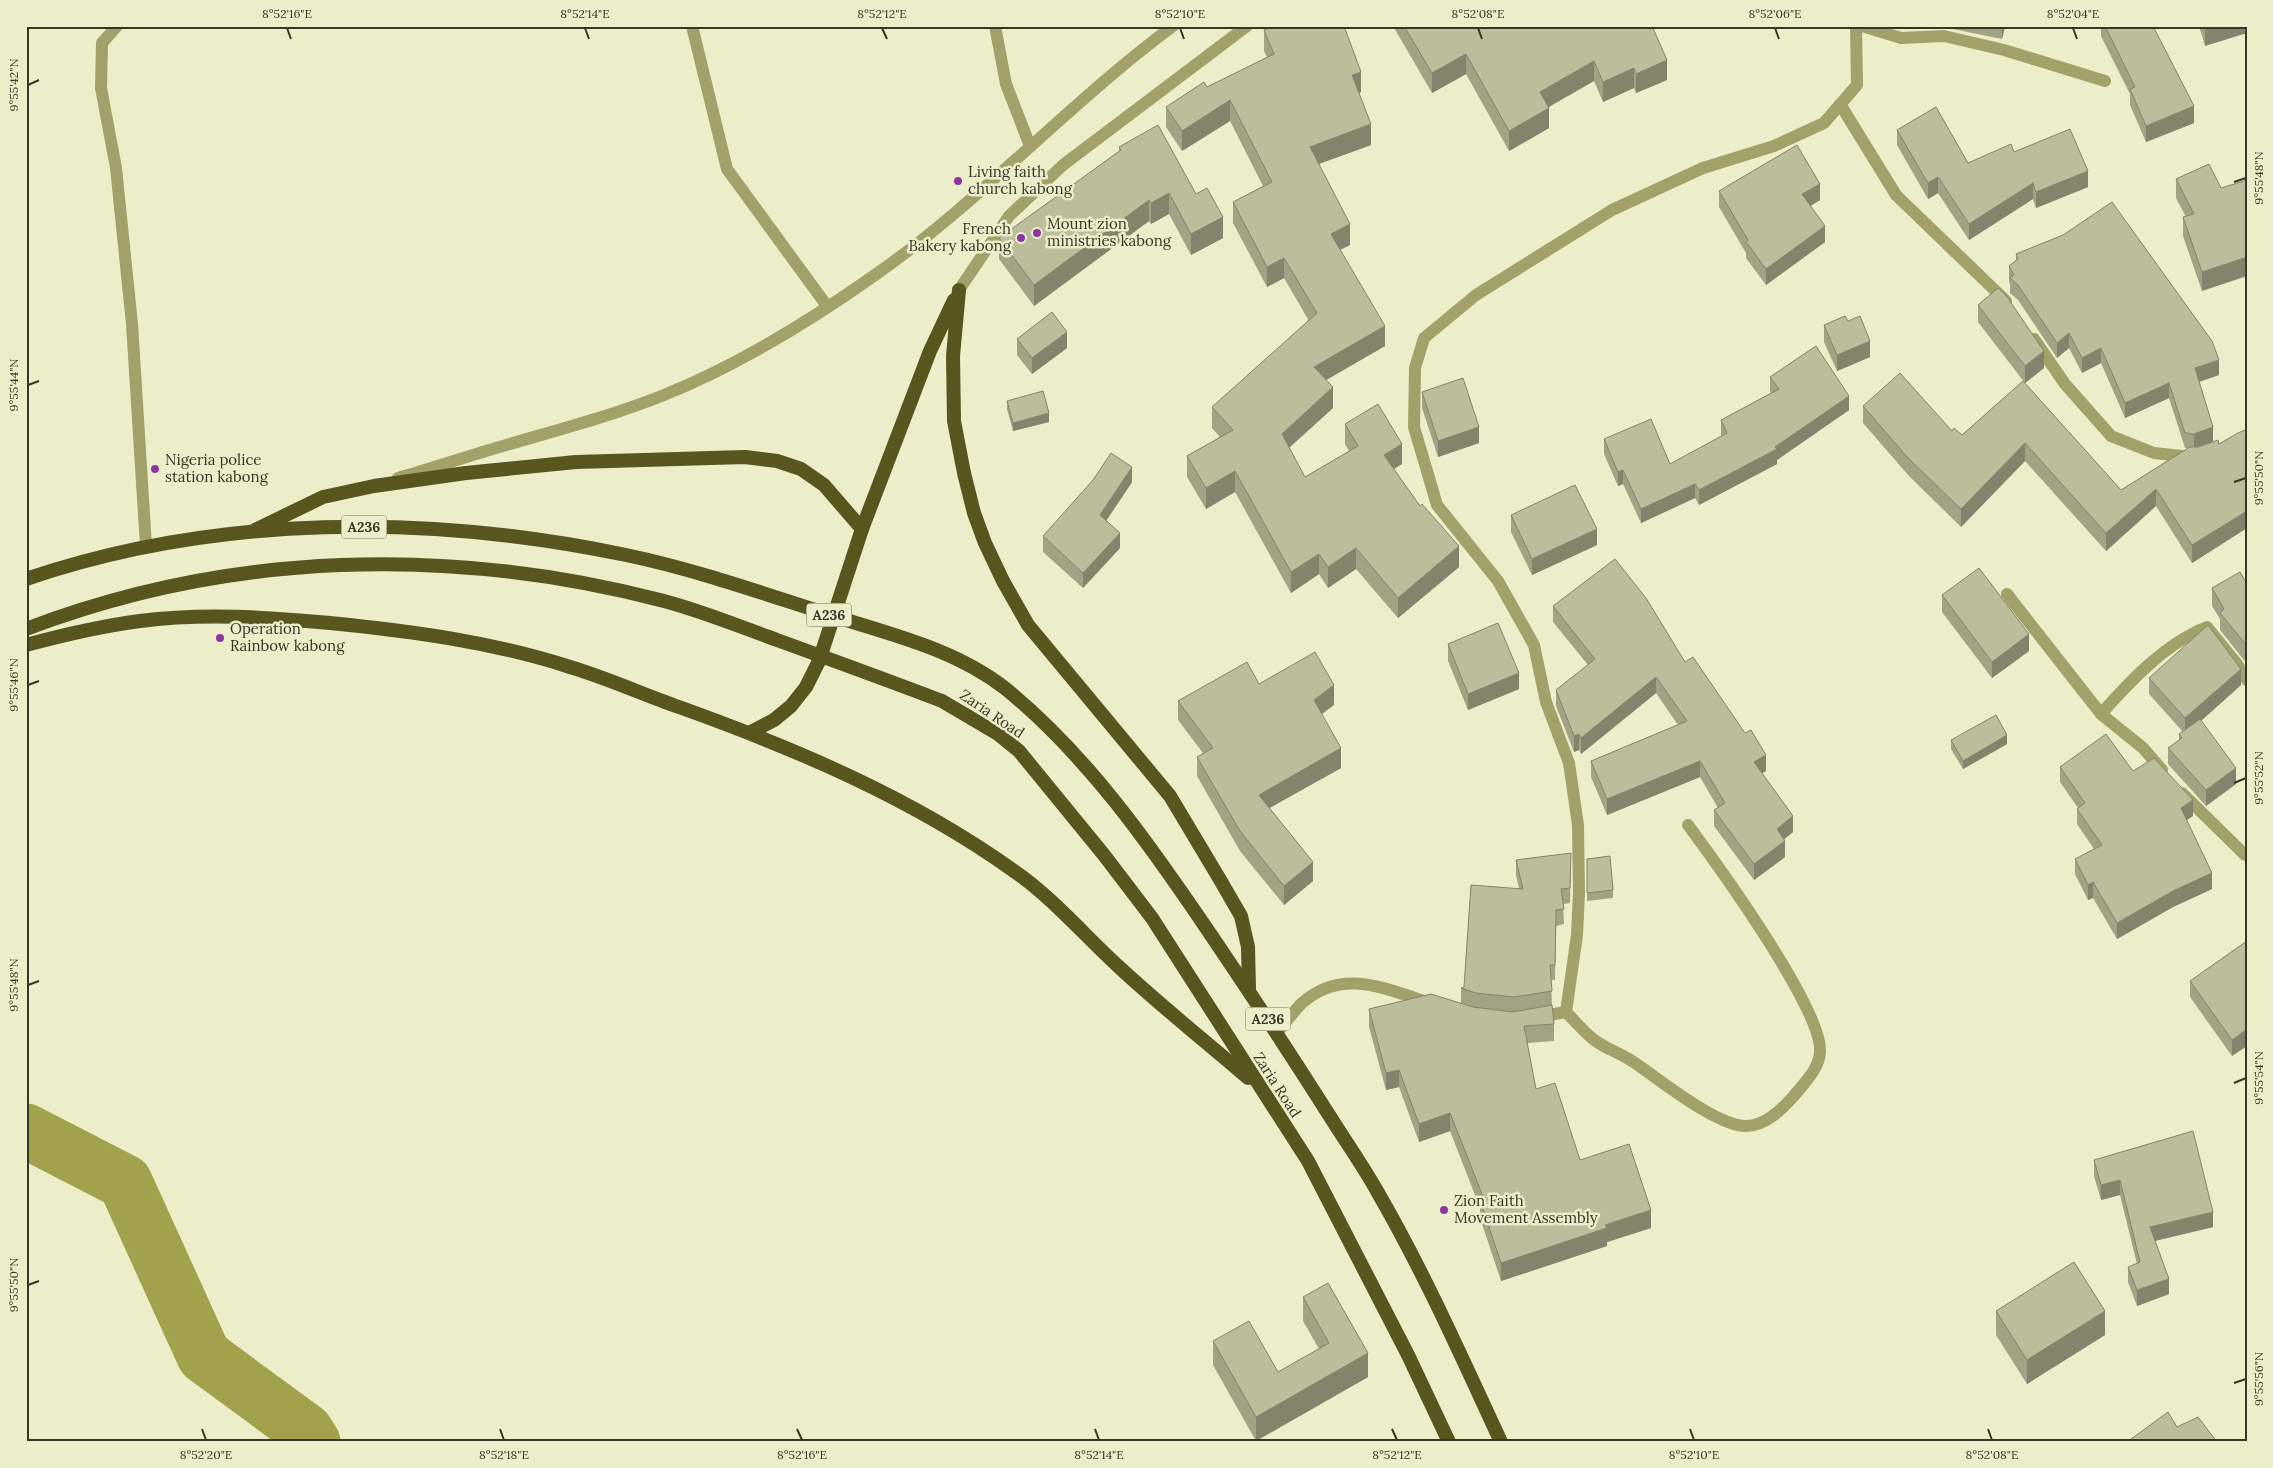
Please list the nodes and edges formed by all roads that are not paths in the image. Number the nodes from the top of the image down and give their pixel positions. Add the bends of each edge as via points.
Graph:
1 (117, 26) edge
2 (692, 26) edge
3 (995, 26) edge
4 (1173, 26) edge
5 (1247, 26) edge
6 (1856, 26) edge
7 (1862, 26) edge
8 (2105, 81) dead end
9 (1840, 104) junction
10 (1030, 146) junction
11 (959, 290) junction
12 (827, 306) junction
13 (2016, 313) edge
14 (2027, 329) edge
15 (2203, 454) edge
16 (374, 486) junction
17 (862, 529) junction
18 (249, 533) junction
19 (146, 546) junction
20 (26, 579) edge
21 (2007, 594) dead end
22 (26, 629) edge
23 (26, 645) edge
24 (2247, 680) edge
25 (2101, 714) junction
26 (751, 732) junction
27 (1688, 825) dead end
28 (2245, 855) dead end
29 (1248, 989) junction
30 (1446, 1008) edge
31 (1566, 1012) junction
32 (1522, 1020) edge
33 (1277, 1032) junction
34 (1259, 1088) junction
35 (1449, 1442) edge
36 (1501, 1442) edge

1 - 19 street via 102,43 101,88 116,168 132,324
2 - 12 street via 727,169
3 - 10 street via 1006,84
4 - 10 street
5 - 11 street via 1063,165 1009,216
6 - 9 street via 1857,85
7 - 8 street via 1901,38 1944,36 2004,50
9 - 13 street via 1896,195
9 - 31 street via 1824,123 1774,146 1703,168 1612,210 1476,295 1424,338 1415,368 1414,427 1437,505 1498,582 1534,645 1546,702 1568,763 1578,825 1579,893 1578,935
10 - 12 street via 941,225 875,276
11 - 17 highway via 930,351
11 - 29 highway via 953,356 954,421 968,489 985,543 1028,625 1170,796 1214,870 1241,916 1248,947
12 - 16 street via 741,358 665,395
14 - 15 street via 2065,384 2111,436 2154,453 2195,457
16 - 17 highway via 576,462 745,457 777,461 801,469 824,484
16 - 18 highway via 323,497
17 - 26 highway via 819,660 806,687 774,720
18 - 19 highway, A236
18 - 29 highway, A236 via 340,527 445,530 626,555 703,574 955,656 1000,685 1059,736 1161,860
19 - 20 highway, A236
21 - 25 street
22 - 34 highway, Zaria Road / A236 via 99,603 217,576 292,567 356,564 448,566 598,586 700,612 942,701 998,734 1019,751 1050,788 1152,918
23 - 26 highway via 140,621 208,616 281,618 363,626 467,640 570,666
24 - 25 street via 2207,627 2190,634 2133,677
25 - 28 street via 2143,748 2184,796
26 - 34 highway via 900,800 966,838 1017,873 1182,1024
27 - 31 street via 1758,925 1803,1000 1816,1030 1820,1052 1812,1075 1768,1120 1747,1126 1729,1123 1594,1039
29 - 33 highway, A236
30 - 33 street via 1368,983 1342,983 1322,990 1303,1003
31 - 32 street
33 - 36 highway, A236 via 1377,1192 1438,1307
34 - 35 highway, Zaria Road / A236 via 1308,1161

